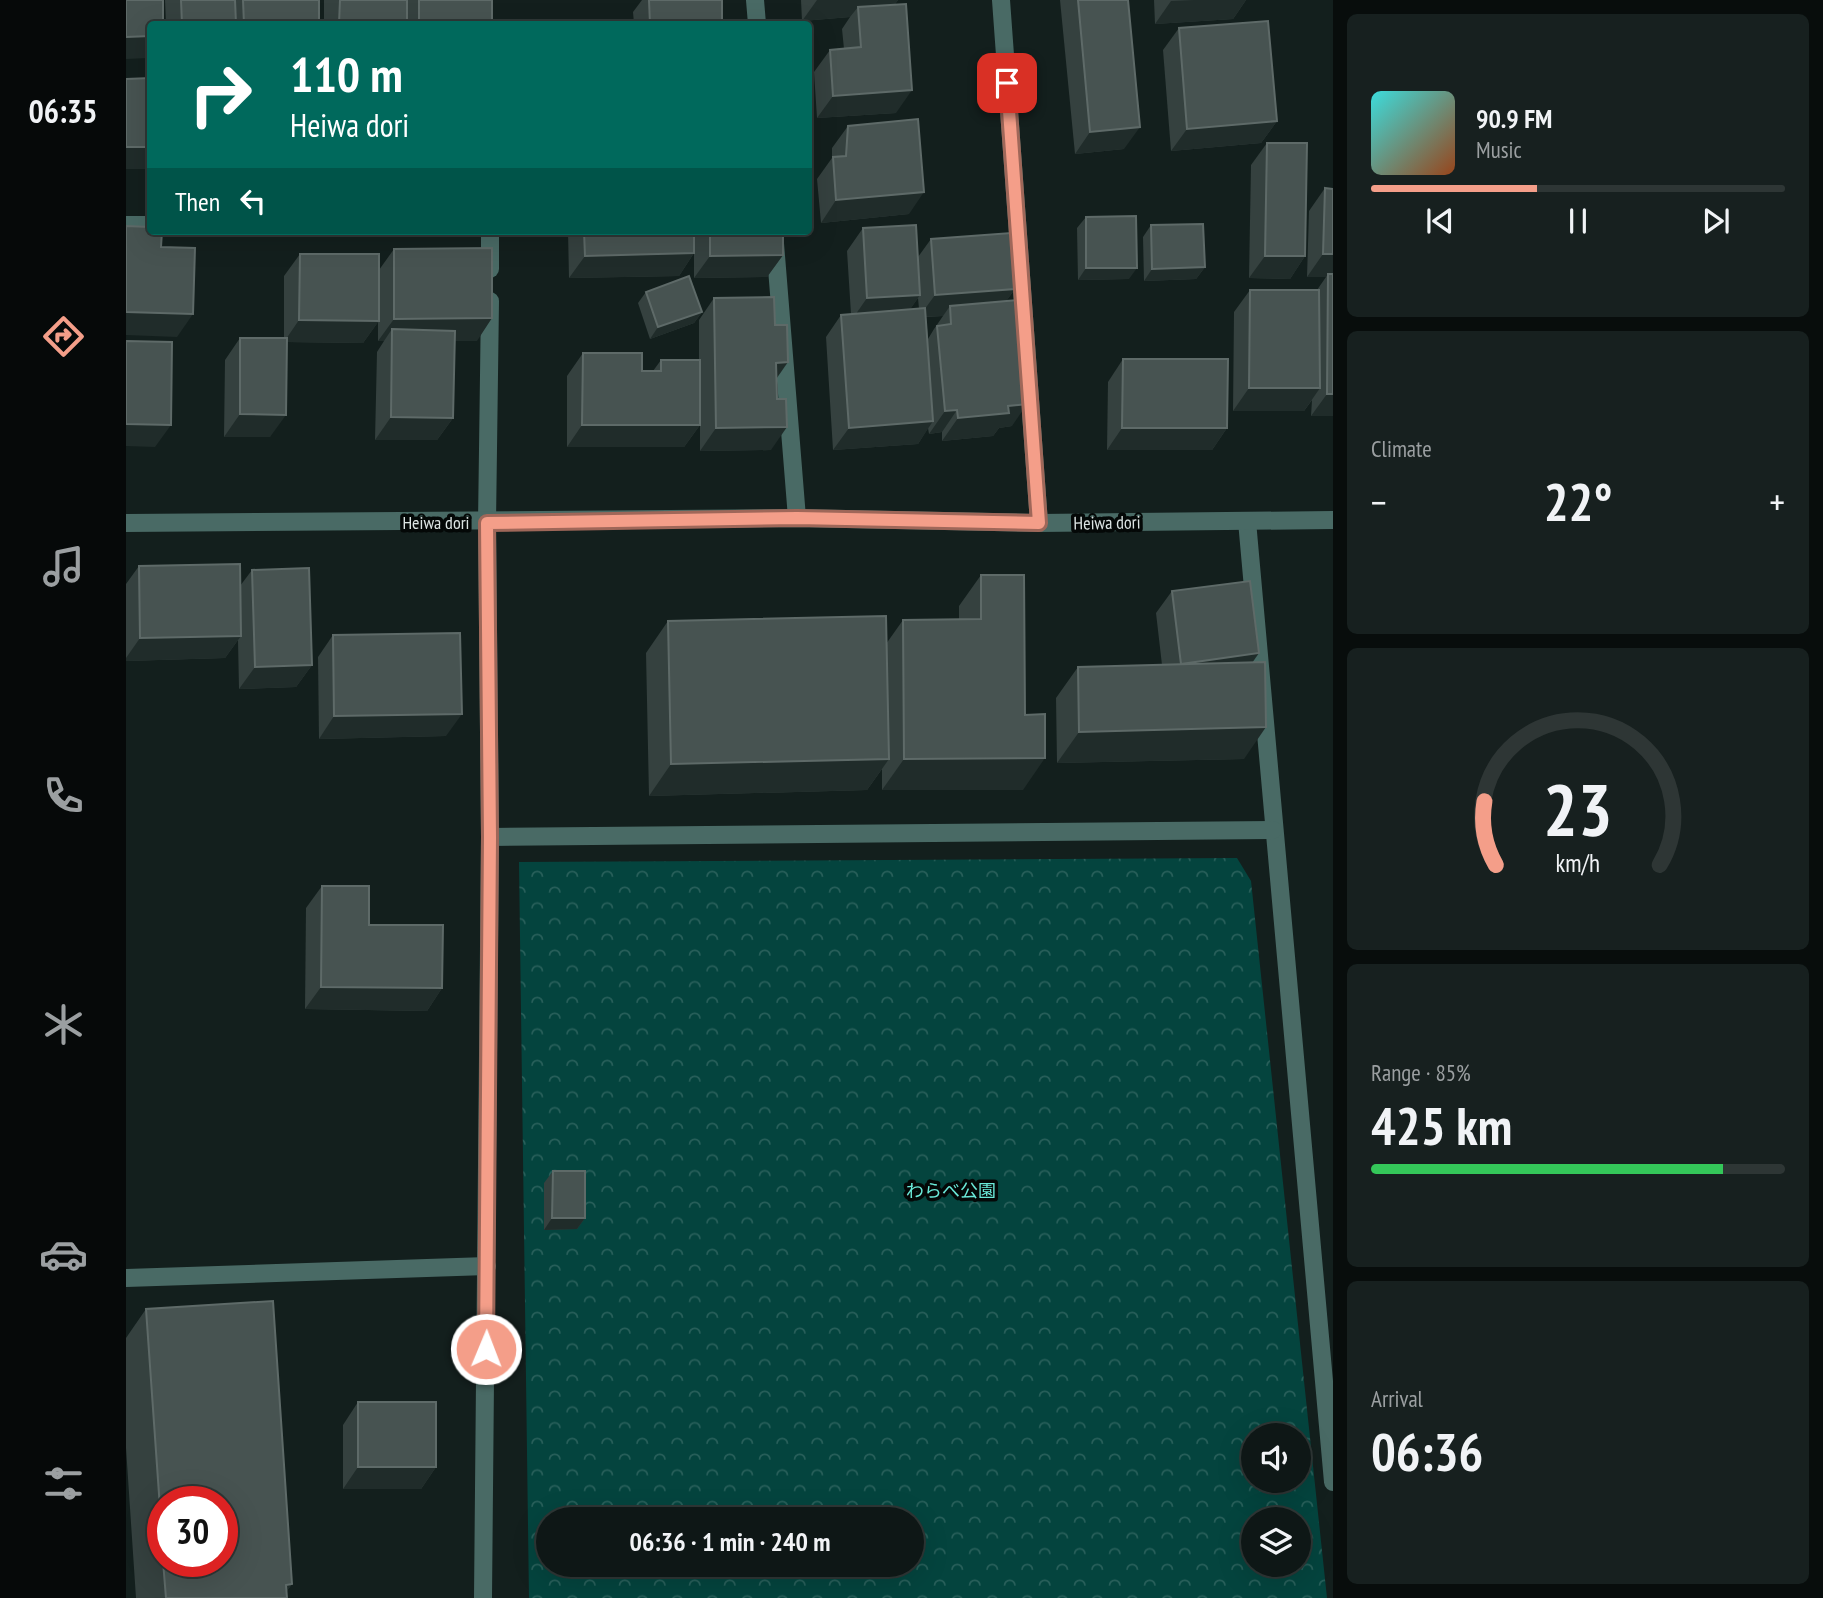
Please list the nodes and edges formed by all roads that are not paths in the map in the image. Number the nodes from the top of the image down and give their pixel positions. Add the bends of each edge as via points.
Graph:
1 (755, 0) edge
2 (1001, 0) edge
3 (757, 21) edge
4 (126, 225) edge
5 (147, 225) edge
6 (490, 235) edge
7 (774, 235) edge
8 (797, 518) junction
9 (1333, 520) edge
10 (1247, 521) junction
11 (126, 523) edge
12 (487, 523) junction
13 (1039, 523) junction
14 (1273, 830) junction
15 (490, 837) junction
16 (487, 1266) junction
17 (126, 1278) edge
18 (1333, 1482) edge
19 (482, 1598) edge

1 - 3 street
2 - 13 street
4 - 5 street
6 - 12 street
7 - 8 street
8 - 12 street, Heiwa dori
8 - 13 street, Heiwa dori
9 - 10 street, Heiwa dori
10 - 13 street, Heiwa dori
10 - 14 street
11 - 12 street, Heiwa dori
12 - 15 street
14 - 15 street
14 - 18 street
15 - 16 street
16 - 17 street
16 - 19 street

